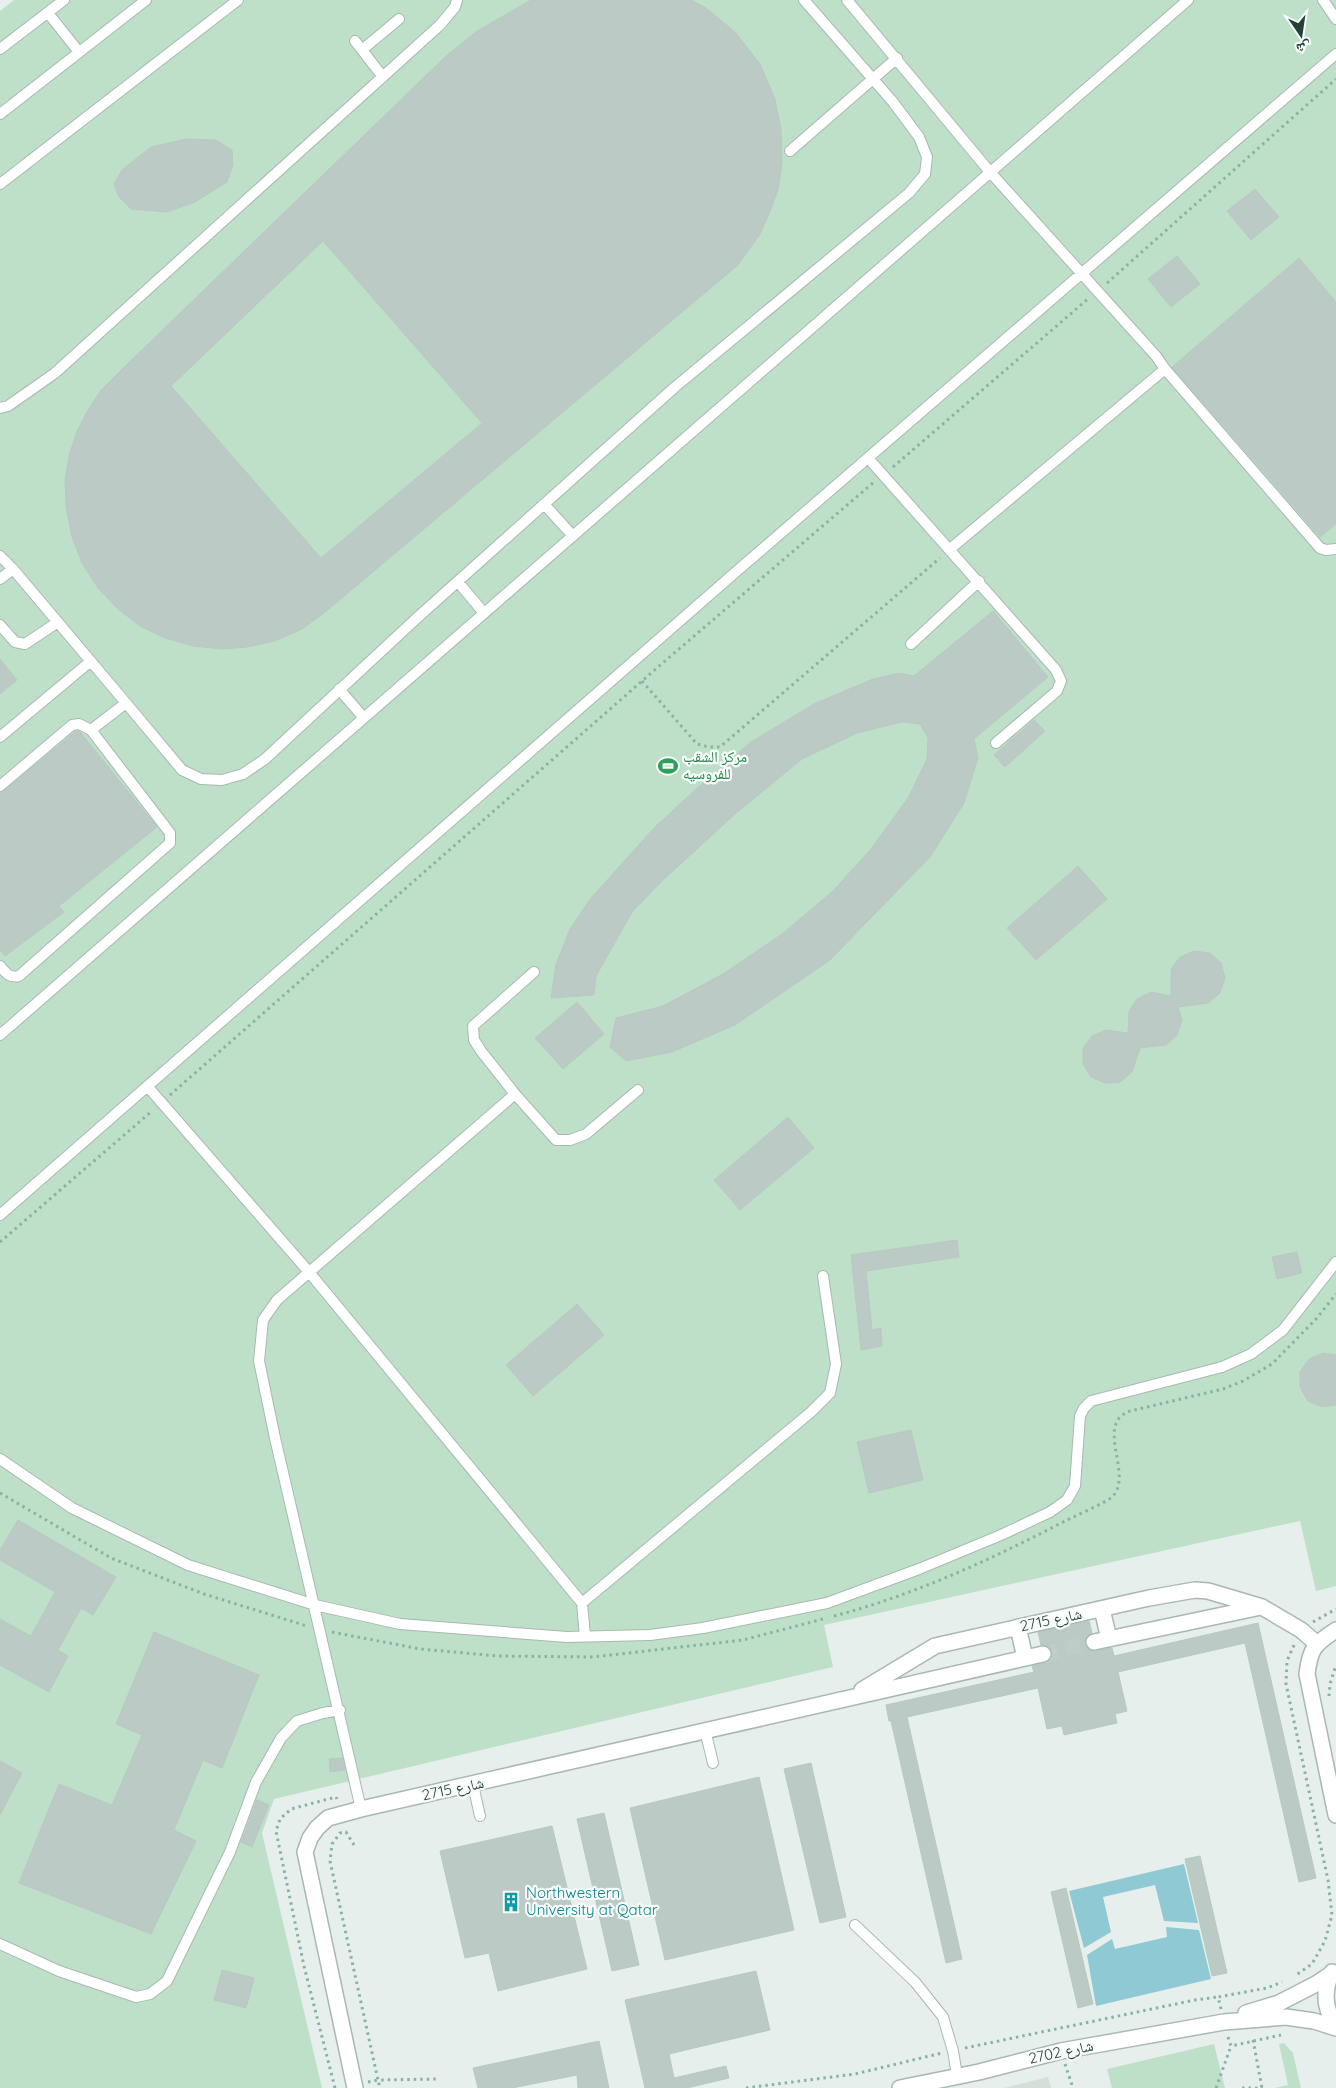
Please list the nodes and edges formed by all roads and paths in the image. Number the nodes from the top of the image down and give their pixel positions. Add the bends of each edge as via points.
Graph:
1 (64, 0) edge
2 (146, 0) edge
3 (238, 0) edge
4 (456, 0) edge
5 (804, 0) edge
6 (847, 0) edge
7 (1188, 0) edge
8 (1323, 0) edge
9 (48, 13) junction
10 (399, 19) dead end
11 (1336, 19) edge
12 (355, 41) dead end
13 (0, 50) edge
14 (362, 50) junction
15 (79, 52) junction
16 (1336, 54) edge
17 (897, 58) junction
18 (383, 76) junction
19 (1336, 78) edge
20 (874, 79) junction
21 (0, 114) edge
22 (790, 151) dead end
23 (990, 172) junction
24 (0, 184) edge
25 (1082, 274) junction
26 (1098, 291) junction
27 (1165, 369) junction
28 (0, 408) edge
29 (868, 458) junction
30 (882, 475) junction
31 (544, 504) junction
32 (573, 536) junction
33 (950, 549) junction
34 (1336, 549) edge
35 (0, 556) edge
36 (13, 569) junction
37 (0, 579) edge
38 (978, 581) junction
39 (458, 582) junction
40 (484, 613) junction
41 (58, 622) junction
42 (0, 625) edge
43 (911, 644) dead end
44 (91, 661) junction
45 (642, 681) junction
46 (339, 689) junction
47 (126, 703) junction
48 (364, 718) junction
49 (91, 730) junction
50 (0, 737) edge
51 (996, 743) dead end
52 (0, 786) edge
53 (0, 966) edge
54 (534, 972) dead end
55 (0, 1035) edge
56 (148, 1087) junction
57 (638, 1090) dead end
58 (516, 1094) junction
59 (161, 1103) junction
60 (0, 1215) edge
61 (0, 1242) edge
62 (1336, 1262) edge
63 (310, 1272) junction
64 (823, 1276) dead end
65 (1336, 1294) edge
66 (0, 1459) edge
67 (0, 1493) edge
68 (582, 1604) junction
69 (315, 1605) junction
70 (1262, 1607) junction
71 (1102, 1609) junction
72 (1336, 1609) edge
73 (833, 1616) dead end
74 (824, 1619) dead end
75 (1018, 1627) junction
76 (321, 1629) junction
77 (1301, 1630) junction
78 (1336, 1630) edge
79 (585, 1636) junction
80 (1109, 1639) junction
81 (1094, 1642) tunnel mouth
82 (1316, 1643) junction
83 (1043, 1654) tunnel mouth
84 (1025, 1658) junction
85 (852, 1696) junction
86 (340, 1710) junction
87 (705, 1730) junction
88 (713, 1763) dead end
89 (472, 1785) junction
90 (362, 1809) junction
91 (1336, 1815) edge
92 (480, 1816) dead end
93 (354, 1845) dead end
94 (856, 1925) dead end
95 (0, 1944) edge
96 (1335, 1969) edge
97 (1218, 1997) junction
98 (1224, 2022) junction
99 (1336, 2026) edge
100 (1291, 2033) dead end
101 (1253, 2040) junction
102 (1231, 2046) junction
103 (953, 2051) junction
104 (956, 2075) junction
105 (439, 2080) dead end
106 (355, 2087) edge
107 (746, 2088) edge
108 (900, 2088) edge
109 (1216, 2088) edge
110 (1242, 2088) edge
111 (1263, 2088) edge

1 - 9 lane
2 - 15 lane
3 - 24 lane
4 - 18 lane via 455,7 440,25
5 - 20 lane
6 - 17 lane
7 - 23 lane
8 - 11 lane
9 - 13 lane
9 - 15 lane
10 - 14 lane
12 - 14 lane
14 - 18 lane
15 - 21 lane
16 - 25 lane
17 - 20 lane
17 - 23 lane
18 - 28 lane via 54,373 8,406
19 - 26 path
20 - 22 lane
20 - 31 lane via 919,137 927,157 924,174 909,192 675,387
23 - 25 lane
23 - 32 lane
25 - 26 lane
25 - 29 lane
26 - 27 lane
26 - 30 path
27 - 33 lane
27 - 34 lane via 1320,548
29 - 30 lane
29 - 56 lane
30 - 33 lane
30 - 45 path
31 - 32 lane
31 - 39 lane
32 - 40 lane
33 - 38 lane
33 - 45 path via 720,747 697,744
35 - 36 lane
36 - 37 lane
36 - 41 lane
38 - 43 lane
38 - 51 lane via 1056,670 1061,681 1057,691
39 - 40 lane
39 - 46 lane
40 - 48 lane
41 - 42 lane via 25,644 15,642
41 - 44 lane
44 - 47 lane
44 - 50 lane
45 - 59 path
46 - 47 lane via 265,759 243,774 222,780 201,779 182,770
46 - 48 lane
47 - 49 lane
48 - 55 lane
49 - 52 lane via 72,724
49 - 53 lane via 170,833 170,843 18,976 7,974
54 - 58 lane via 474,1026 474,1040
56 - 59 lane
56 - 60 lane
57 - 58 lane via 586,1134 570,1140 556,1140
58 - 63 lane
59 - 61 path
59 - 63 lane
62 - 79 lane via 1283,1330 1251,1354 1222,1367 1091,1401 1080,1416 1075,1486 1067,1500 1050,1512 919,1569 827,1602 703,1628 650,1635
63 - 68 lane
63 - 69 lane via 277,1300 263,1320 259,1361
64 - 68 lane via 836,1364 830,1393
65 - 73 path via 1272,1364 1243,1381 1223,1389 1126,1412 1117,1421 1115,1437 1120,1479 1112,1497 935,1583
66 - 69 lane via 72,1508 188,1565
67 - 76 path via 111,1558 204,1594
68 - 79 lane
69 - 76 lane
69 - 79 lane via 400,1624
70 - 71 street, شارع 2715 via 1195,1590
70 - 77 street, شارع 2715
70 - 80 street, شارع 2715
71 - 75 street, شارع 2715
71 - 80 street
72 - 77 path
74 - 76 path via 743,1640 593,1657 498,1656 420,1649
75 - 84 street
75 - 85 street, شارع 2715 via 935,1646
76 - 86 lane
77 - 82 street, شارع 2715
77 - 97 path via 1287,1661 1286,1684 1328,1880 1332,1915 1325,1941 1312,1964 1291,1979 1267,1988
78 - 82 street
80 - 81 street, شارع 2715
82 - 91 street via 1309,1656 1307,1674
83 - 84 street, شارع 2715
84 - 85 street, شارع 2715
85 - 87 street, شارع 2715
86 - 90 lane
86 - 95 lane via 297,1722 281,1738 256,1782 230,1852 191,1935 166,1981 150,1994 136,1997 59,1971
87 - 88 lane
87 - 89 street, شارع 2715
89 - 90 street, شارع 2715
89 - 92 lane
90 - 106 street, شارع 2715 via 328,1818 316,1828 305,1852
93 - 105 path via 346,1832 340,1833 332,1844 330,1861 378,2080
94 - 103 lane via 915,1982 943,2017
96 - 98 street, شارع 2702 via 1316,1984 1279,2003
96 - 99 street via 1325,1996
97 - 98 path
97 - 103 path
98 - 99 street, شارع 2702 via 1286,2017
98 - 102 path
98 - 104 street, شارع 2702 via 1062,2051
100 - 101 path
101 - 102 path
101 - 111 path
102 - 109 path
103 - 104 lane
103 - 107 path via 855,2074
104 - 108 street, شارع 2702
110 - 111 path

